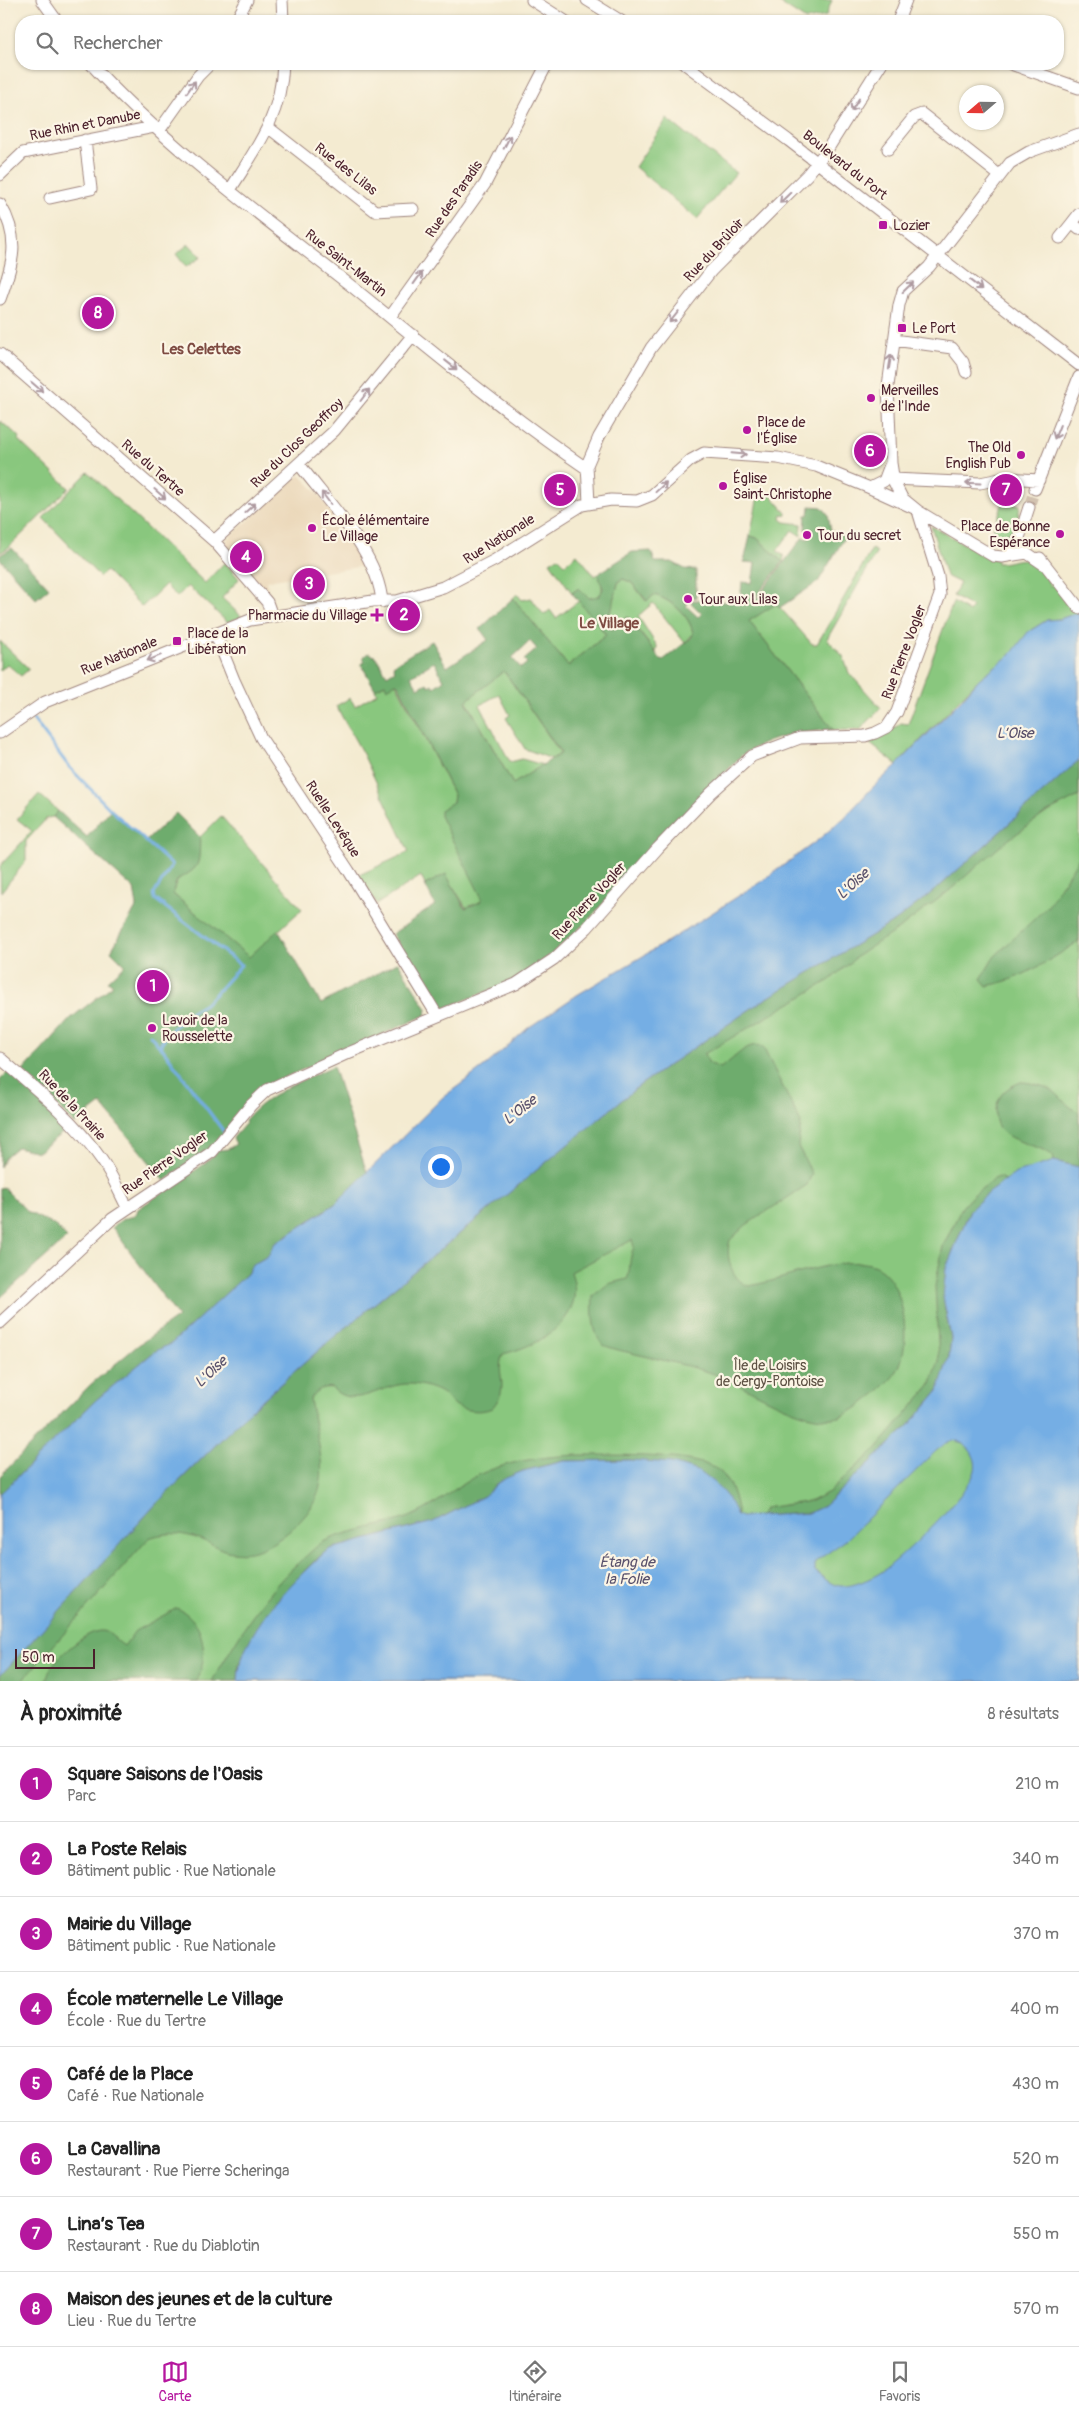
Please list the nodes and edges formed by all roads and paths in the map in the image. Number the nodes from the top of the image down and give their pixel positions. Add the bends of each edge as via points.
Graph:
1 (42, 0) edge
2 (247, 0) edge
3 (282, 0) edge
4 (532, 0) edge
5 (588, 0) edge
6 (906, 0) edge
7 (53, 15) edge
8 (239, 15) edge
9 (283, 15) edge
10 (556, 15) edge
11 (612, 15) edge
12 (900, 15) edge
13 (97, 70) edge
14 (204, 70) edge
15 (282, 70) edge
16 (544, 70) edge
17 (693, 70) edge
18 (877, 70) edge
19 (1028, 70) edge
20 (1079, 88) edge
21 (269, 128) junction
22 (156, 129) junction
23 (1079, 134) edge
24 (85, 140) junction
25 (888, 149) dead end
26 (817, 162) junction
27 (0, 175) edge
28 (999, 175) junction
29 (230, 190) junction
30 (50, 198) dead end
31 (0, 204) edge
32 (414, 209) dead end
33 (1077, 222) edge
34 (1060, 238) dead end
35 (938, 255) junction
36 (0, 299) edge
37 (390, 317) junction
38 (412, 335) junction
39 (894, 340) junction
40 (0, 355) edge
41 (1079, 365) edge
42 (966, 372) dead end
43 (1079, 377) edge
44 (891, 463) junction
45 (299, 464) junction
46 (586, 473) junction
47 (893, 478) junction
48 (870, 488) junction
49 (589, 503) junction
50 (916, 510) junction
51 (1028, 512) tunnel mouth
52 (214, 541) junction
53 (983, 548) junction
54 (1009, 549) junction
55 (1043, 564) junction
56 (382, 602) junction
57 (1076, 605) edge
58 (272, 616) junction
59 (215, 633) junction
60 (0, 733) edge
61 (437, 1015) junction
62 (0, 1058) edge
63 (127, 1207) junction
64 (0, 1323) edge

1 - 7 street
2 - 8 street
3 - 9 street
4 - 10 street
5 - 11 street
6 - 12 street
13 - 22 street, Rue Saint-Martin
22 -> 14 street
15 - 21 street via 279,96
37 -> 16 street, Rue des Paradis via 485,184
17 - 26 street, Boulevard du Port
18 -> 26 street, Rue du Brûloir
19 - 20 street
21 - 29 street
21 - 32 street, Rue des Lilas via 375,211
22 - 24 street, Rue Rhin et Danube
22 - 29 street, Rue Saint-Martin
23 - 28 street via 1017,158
24 - 27 street, Rue Rhin et Danube via 23,152
24 - 30 street via 91,189
25 - 28 street via 914,117 922,114
26 - 35 street, Boulevard du Port
26 -> 46 street, Rue du Brûloir via 800,183 710,271 661,334 599,438
28 - 35 street
29 - 37 street, Rue Saint-Martin
31 - 36 street via 14,241 12,268
33 - 34 street
39 -> 35 street via 903,291
35 -> 41 street, Boulevard du Port
37 - 38 street, Rue Saint-Martin
45 -> 38 street, Rue du Clos Geoffroy via 342,422
38 -> 46 street, Rue Saint-Martin
39 - 42 street via 952,348
44 -> 39 street via 888,386
40 -> 52 street, Rue du Tertre
43 -> 47 street via 1037,485 1005,478 980,483
44 - 47 street
44 - 48 street via 884,480
52 -> 45 street, Rue du Clos Geoffroy
56 -> 45 street via 375,574 359,543
46 - 49 street
47 - 50 street via 902,498
49 -> 48 street via 637,501 652,495 691,460 704,453 778,458 825,469
48 - 50 street
49 - 56 street, Rue Nationale via 463,578 415,597
50 - 53 street
50 - 61 street, Rue Pierre Vogler via 938,576 940,595 897,712 887,727 865,736 800,738 752,756 711,792 588,928 554,959 516,984
51 - 54 street via 1019,538
52 - 58 street, Rue du Tertre via 267,602
53 - 54 street
53 - 55 street via 1000,557 1027,553
54 - 55 street via 1030,548
55 - 57 street
56 - 58 street, Rue Nationale
58 - 59 street, Rue Nationale
59 -> 60 street, Rue Nationale via 45,702
59 - 61 street, Ruelle Levêque via 262,738 349,871
61 - 63 street, Rue Pierre Vogler via 267,1090 212,1152
62 - 63 street, Rue de la Prairie via 20,1072 73,1124 102,1160
63 - 64 street, Rue Pierre Vogler

